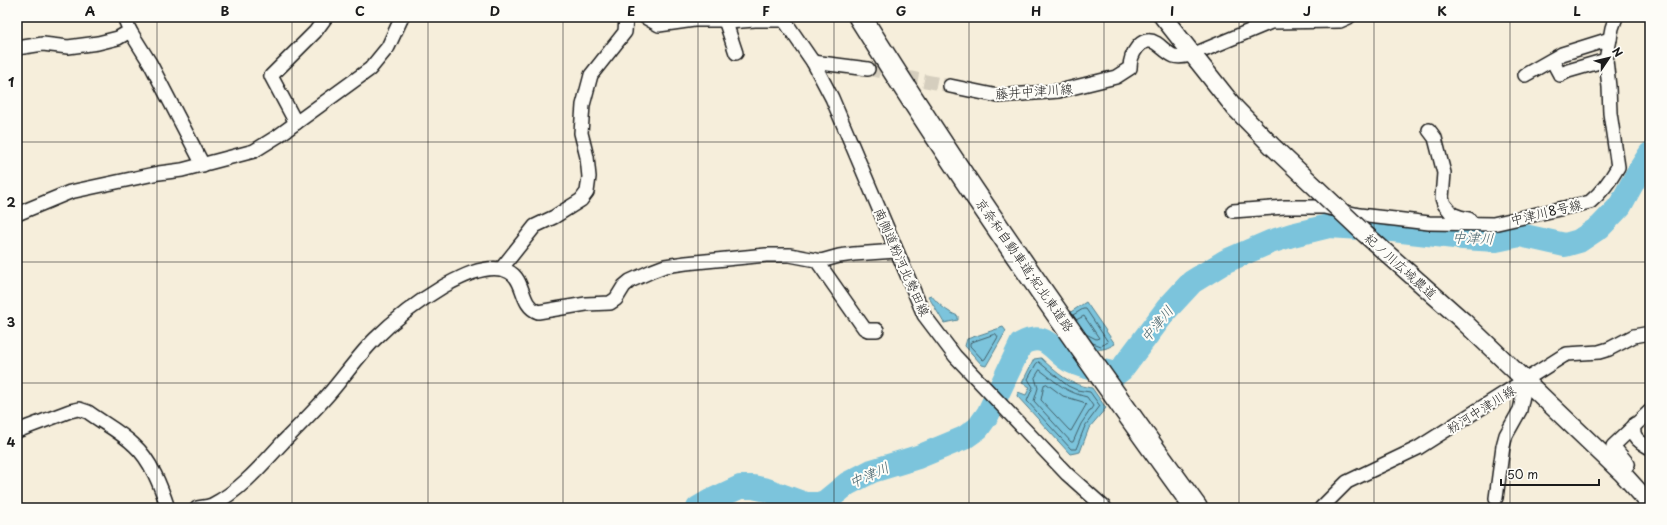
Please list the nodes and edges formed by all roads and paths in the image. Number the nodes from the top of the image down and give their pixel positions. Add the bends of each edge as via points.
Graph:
1 (124, 17) edge
2 (326, 17) edge
3 (402, 17) edge
4 (626, 17) edge
5 (645, 17) edge
6 (860, 17) edge
7 (1163, 17) edge
8 (1349, 17) edge
9 (1616, 17) edge
10 (784, 18) edge
11 (725, 20) edge
12 (130, 31) junction
13 (1610, 39) junction
14 (17, 48) edge
15 (736, 53) dead end
16 (1194, 58) junction
17 (1552, 60) junction
18 (1606, 60) junction
19 (812, 62) junction
20 (868, 69) tunnel mouth
21 (1525, 75) dead end
22 (950, 86) tunnel mouth
23 (296, 123) junction
24 (1430, 130) dead end
25 (203, 165) junction
26 (1233, 211) dead end
27 (17, 214) edge
28 (1498, 223) junction
29 (896, 251) junction
30 (817, 261) junction
31 (501, 269) junction
32 (876, 330) dead end
33 (1650, 333) edge
34 (1526, 381) junction
35 (1650, 411) edge
36 (1635, 424) junction
37 (17, 430) edge
38 (1650, 448) edge
39 (1622, 473) junction
40 (1496, 498) dead end
41 (1650, 504) edge
42 (168, 508) edge
43 (197, 508) edge
44 (1105, 508) edge
45 (1196, 508) edge
46 (1321, 508) edge

1 - 12 street
2 - 23 street via 272,76
3 - 23 street via 388,47 370,69
4 - 31 street via 625,32 591,75 584,105 581,133 587,157 587,192 568,208 535,226
5 - 11 street via 659,25 694,20
6 - 45 highway, 京奈和自動車道;紀北東道路 via 1015,252
7 - 16 street, 紀ノ川広域農道
8 - 16 street, 藤井中津川線 via 1340,21 1271,22
9 - 13 street, 中津川8号線
10 - 11 street
10 - 19 street, 南側道粉河北勢田線
11 - 15 street
12 - 14 street via 118,38 98,43 68,47 43,44
12 - 25 street via 150,63
13 - 17 street via 1562,54
13 - 18 street, 中津川8号線
16 - 22 street, 藤井中津川線 via 1173,56 1155,42 1148,41 1134,51 1130,68 1126,72 1102,81 1059,91 998,96
16 - 34 street, 紀ノ川広域農道, bridge via 1235,108 1272,146
17 - 18 street via 1560,75
17 - 21 street
18 - 28 street, 中津川8号線 via 1618,167 1608,185 1590,202
19 - 20 street
19 - 29 street, 南側道粉河北勢田線 via 832,98
23 - 25 street via 254,151
24 - 28 street via 1435,138 1444,173 1442,198 1448,209 1460,217
25 - 27 street via 70,192
26 - 28 street, 中津川8号線 via 1324,207 1359,215 1429,223
29 - 30 street via 854,254
29 - 44 street, 南側道粉河北勢田線 via 924,315 955,356 1067,474
30 - 31 street via 790,255 766,255 665,266 624,286 616,299 610,303 538,312 528,306 518,279
30 - 32 street via 864,328
31 - 43 street via 482,270 462,276 396,320 374,340 328,396 252,474 211,505
33 - 34 street, 粉河中津川線 via 1634,336 1599,352 1567,354
34 - 39 street, 紀ノ川広域農道
34 - 40 street via 1520,410 1503,446
34 - 46 street, 粉河中津川線 via 1418,448 1347,482
35 - 36 street
36 - 38 street via 1633,430 1637,440
36 - 39 street via 1613,446 1628,464
37 - 42 street via 70,411 79,409 88,412 134,444 142,453
39 - 41 street, 紀ノ川広域農道

